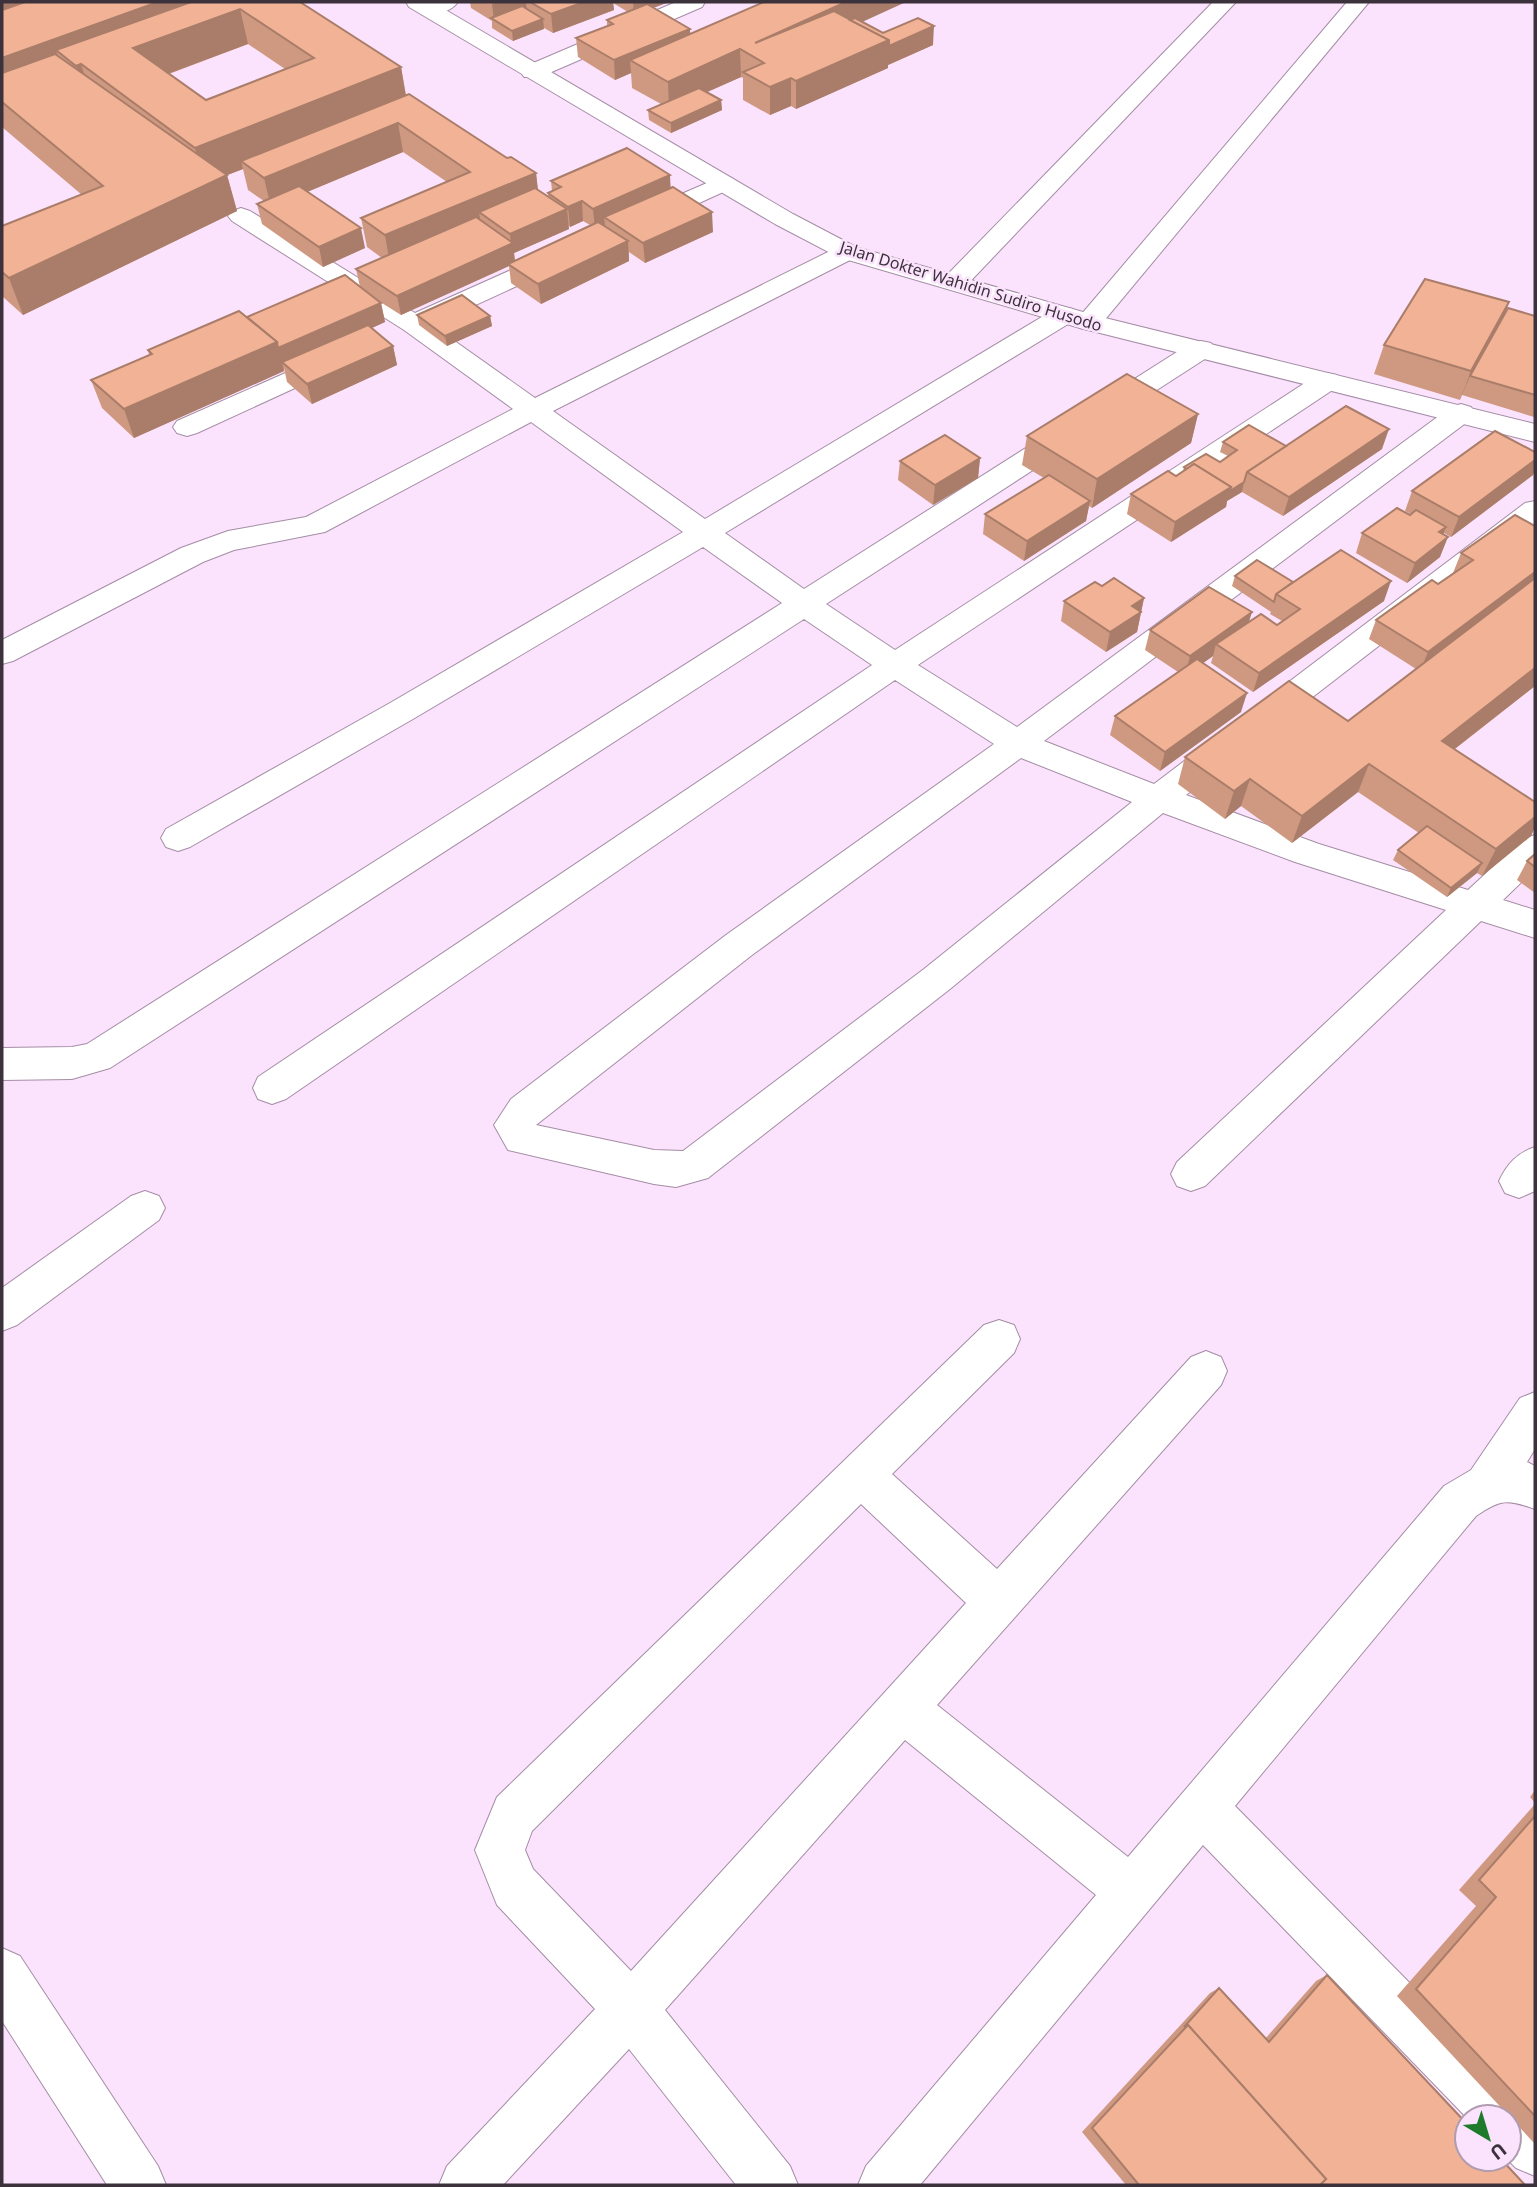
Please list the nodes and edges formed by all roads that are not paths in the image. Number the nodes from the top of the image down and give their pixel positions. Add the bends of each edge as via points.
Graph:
1 (694, 2) edge
2 (1225, 2) edge
3 (1358, 2) edge
4 (431, 4) edge
5 (532, 72) junction
6 (723, 183) junction
7 (241, 216) dead end
8 (623, 228) edge
9 (586, 245) edge
10 (847, 252) junction
11 (955, 282) junction
12 (1077, 319) junction
13 (400, 330) junction
14 (362, 347) edge
15 (1201, 349) junction
16 (1327, 381) junction
17 (532, 410) junction
18 (1461, 413) junction
19 (187, 427) dead end
20 (1535, 433) edge
21 (1535, 510) edge
22 (706, 533) junction
23 (804, 604) junction
24 (2, 653) edge
25 (896, 664) junction
26 (1018, 743) junction
27 (1159, 797) junction
28 (178, 838) dead end
29 (1535, 848) edge
30 (1473, 906) junction
31 (1535, 924) edge
32 (9, 1064) edge
33 (272, 1088) dead end
34 (1191, 1174) dead end
35 (145, 1208) dead end
36 (2, 1311) edge
37 (999, 1339) dead end
38 (1206, 1371) dead end
39 (1535, 1412) edge
40 (862, 1475) junction
41 (1488, 1482) junction
42 (1535, 1488) edge
43 (998, 1601) junction
44 (903, 1708) junction
45 (1202, 1808) junction
46 (1132, 1892) junction
47 (2, 1974) edge
48 (631, 2009) junction
49 (1490, 2103) edge
50 (139, 2185) edge
51 (466, 2185) edge
52 (771, 2185) edge
53 (885, 2185) edge

1 - 5 street
2 - 11 street
3 - 12 street
4 - 5 street, Jalan Dokter Wahidin Sudiro Husodo
5 - 6 street, Jalan Dokter Wahidin Sudiro Husodo
6 - 8 street
6 - 10 street, Jalan Dokter Wahidin Sudiro Husodo
7 - 13 street
9 - 13 street
10 - 11 street, Jalan Dokter Wahidin Sudiro Husodo
10 - 17 street
11 - 12 street, Jalan Dokter Wahidin Sudiro Husodo
12 - 15 street, Jalan Dokter Wahidin Sudiro Husodo
12 - 22 street
13 - 17 street
14 - 19 street
15 - 16 street, Jalan Dokter Wahidin Sudiro Husodo
15 - 23 street
16 - 18 street, Jalan Dokter Wahidin Sudiro Husodo
16 - 25 street
17 - 22 street
17 - 24 street via 314,525 228,541 192,555
18 - 20 street, Jalan Dokter Wahidin Sudiro Husodo
18 - 26 street
21 - 27 street
22 - 23 street
22 - 28 street via 334,752
23 - 25 street
23 - 32 street via 97,1057 72,1063
25 - 26 street
25 - 33 street
26 - 27 street
26 - 27 street via 739,945 525,1110 513,1125 522,1138 654,1167 676,1170 694,1166 937,979
27 - 30 street via 1307,853
29 - 30 street
30 - 31 street
30 - 34 street
35 - 36 street
37 - 40 street
38 - 43 street
39 - 41 street
40 - 43 street
40 - 48 street via 514,1815 500,1850 515,1887
41 - 42 street via 1523,1481
41 - 45 street via 1460,1501
43 - 44 street
44 - 46 street
44 - 48 street
45 - 46 street
45 - 49 street
46 - 53 street
47 - 50 street
48 - 51 street
48 - 52 street

